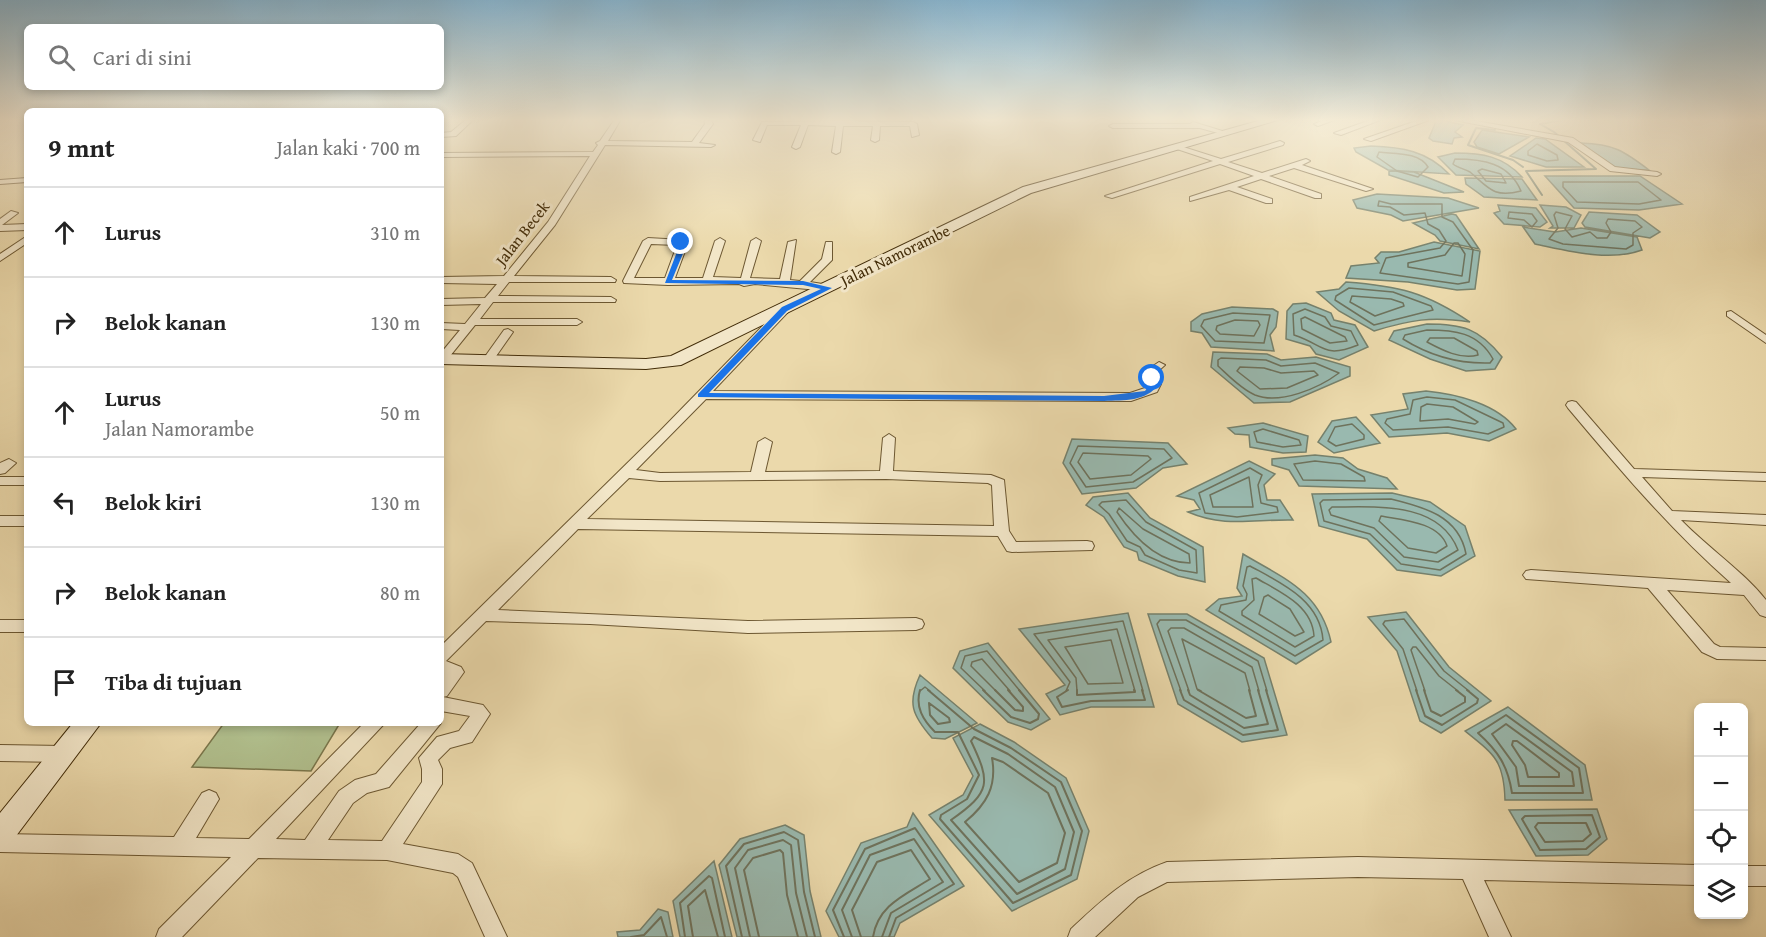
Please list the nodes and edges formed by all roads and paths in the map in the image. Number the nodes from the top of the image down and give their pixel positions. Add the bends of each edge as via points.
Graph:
1 (589, 163) edge
2 (1124, 163) edge
3 (1219, 163) edge
4 (1223, 163) edge
5 (1301, 163) edge
6 (1604, 163) edge
7 (1294, 165) junction
8 (1657, 174) dead end
9 (1261, 176) junction
10 (24, 180) edge
11 (1, 183) edge
12 (1230, 187) junction
13 (1369, 189) dead end
14 (1109, 196) dead end
15 (1318, 196) dead end
16 (1193, 199) dead end
17 (1269, 201) dead end
18 (14, 213) dead end
19 (0, 223) edge
20 (24, 227) edge
21 (0, 228) edge
22 (720, 241) dead end
23 (756, 241) dead end
24 (793, 242) dead end
25 (829, 244) dead end
26 (23, 246) edge
27 (0, 247) edge
28 (0, 258) edge
29 (444, 280) edge
30 (504, 280) junction
31 (610, 280) dead end
32 (668, 282) junction
33 (706, 282) junction
34 (744, 282) junction
35 (784, 283) junction
36 (803, 283) junction
37 (829, 288) junction
38 (488, 300) junction
39 (611, 300) dead end
40 (444, 302) edge
41 (784, 309) junction
42 (1731, 314) dead end
43 (577, 322) dead end
44 (469, 325) junction
45 (444, 326) edge
46 (508, 332) dead end
47 (1766, 340) edge
48 (444, 356) edge
49 (444, 359) edge
50 (489, 360) junction
51 (1159, 365) dead end
52 (701, 396) junction
53 (1572, 405) dead end
54 (889, 438) dead end
55 (765, 442) dead end
56 (625, 473) junction
57 (1630, 473) junction
58 (886, 475) junction
59 (757, 476) junction
60 (1766, 477) edge
61 (0, 481) edge
62 (24, 481) edge
63 (1669, 515) junction
64 (0, 521) edge
65 (24, 521) edge
66 (1765, 521) edge
67 (575, 524) junction
68 (1002, 531) junction
69 (1087, 546) dead end
70 (1531, 575) dead end
71 (1652, 583) junction
72 (1749, 590) junction
73 (1766, 611) edge
74 (482, 615) junction
75 (916, 624) dead end
76 (0, 626) edge
77 (24, 626) edge
78 (444, 653) edge
79 (1766, 654) edge
80 (444, 667) edge
81 (444, 700) edge
82 (444, 703) edge
83 (86, 726) edge
84 (372, 726) edge
85 (429, 726) edge
86 (0, 753) edge
87 (63, 754) junction
88 (209, 800) dead end
89 (0, 835) edge
90 (0, 843) edge
91 (179, 847) junction
92 (253, 848) junction
93 (311, 849) junction
94 (387, 851) junction
95 (1469, 870) junction
96 (1694, 875) edge
97 (1748, 876) edge
98 (1766, 876) edge
99 (167, 937) edge
100 (496, 937) edge
101 (1079, 937) edge
102 (1500, 937) edge

1 - 30 street, Jalan Becek via 552,223
2 - 37 main road, Jalan Namorambe via 1027,190
3 - 14 street
4 - 9 street
5 - 7 street
6 - 8 street via 1613,169
7 - 9 street
7 - 13 street
9 - 12 street
9 - 15 street
10 - 11 street
12 - 16 street
12 - 17 street
18 - 19 street
20 - 21 street
22 - 33 street
23 - 34 street
24 - 35 street
25 - 36 street via 827,260
26 - 27 street
26 - 28 street
29 - 30 street
30 - 31 street
30 - 38 street, Jalan Becek
32 - 32 street via 683,243 648,242 628,282
32 - 33 street
33 - 34 street
34 - 35 street
35 - 36 street
36 - 37 street
37 - 41 main road, Jalan Namorambe
38 - 39 street
38 - 40 street
38 - 44 street, Jalan Becek
41 - 50 main road, Jalan Namorambe via 685,357 663,363
41 - 52 street
42 - 47 street
43 - 44 street
44 - 45 street
44 - 48 street, Jalan Becek
46 - 50 street
49 - 50 main road, Jalan Namorambe
51 - 52 street via 1150,372 1153,389 1131,397
52 - 56 street
53 - 57 street
54 - 58 street
55 - 59 street
56 - 59 street via 660,477
56 - 67 street
57 - 60 street
57 - 63 street
58 - 59 street
58 - 68 street via 996,480
61 - 62 street
63 - 66 street
63 - 72 street
64 - 65 street
67 - 68 street
67 - 74 street
68 - 69 street via 1017,548
70 - 71 street
71 - 72 street
71 - 79 street via 1708,648 1717,653
72 - 73 street
74 - 75 street via 748,627
74 - 78 street
76 - 77 street
80 - 81 street via 455,672
82 - 94 street via 481,714 465,737 447,740 428,758 432,784
83 - 87 main road
84 - 92 street
85 - 93 street via 382,781 362,786 346,797
86 - 87 street
87 - 89 main road
88 - 91 street
90 - 91 street
91 - 92 street
92 - 93 street
92 - 99 street
93 - 94 street
94 - 100 street via 458,864 465,870
95 - 96 street
95 - 101 street via 1358,867 1167,872 1150,876 1133,888
95 - 102 street
97 - 98 street

